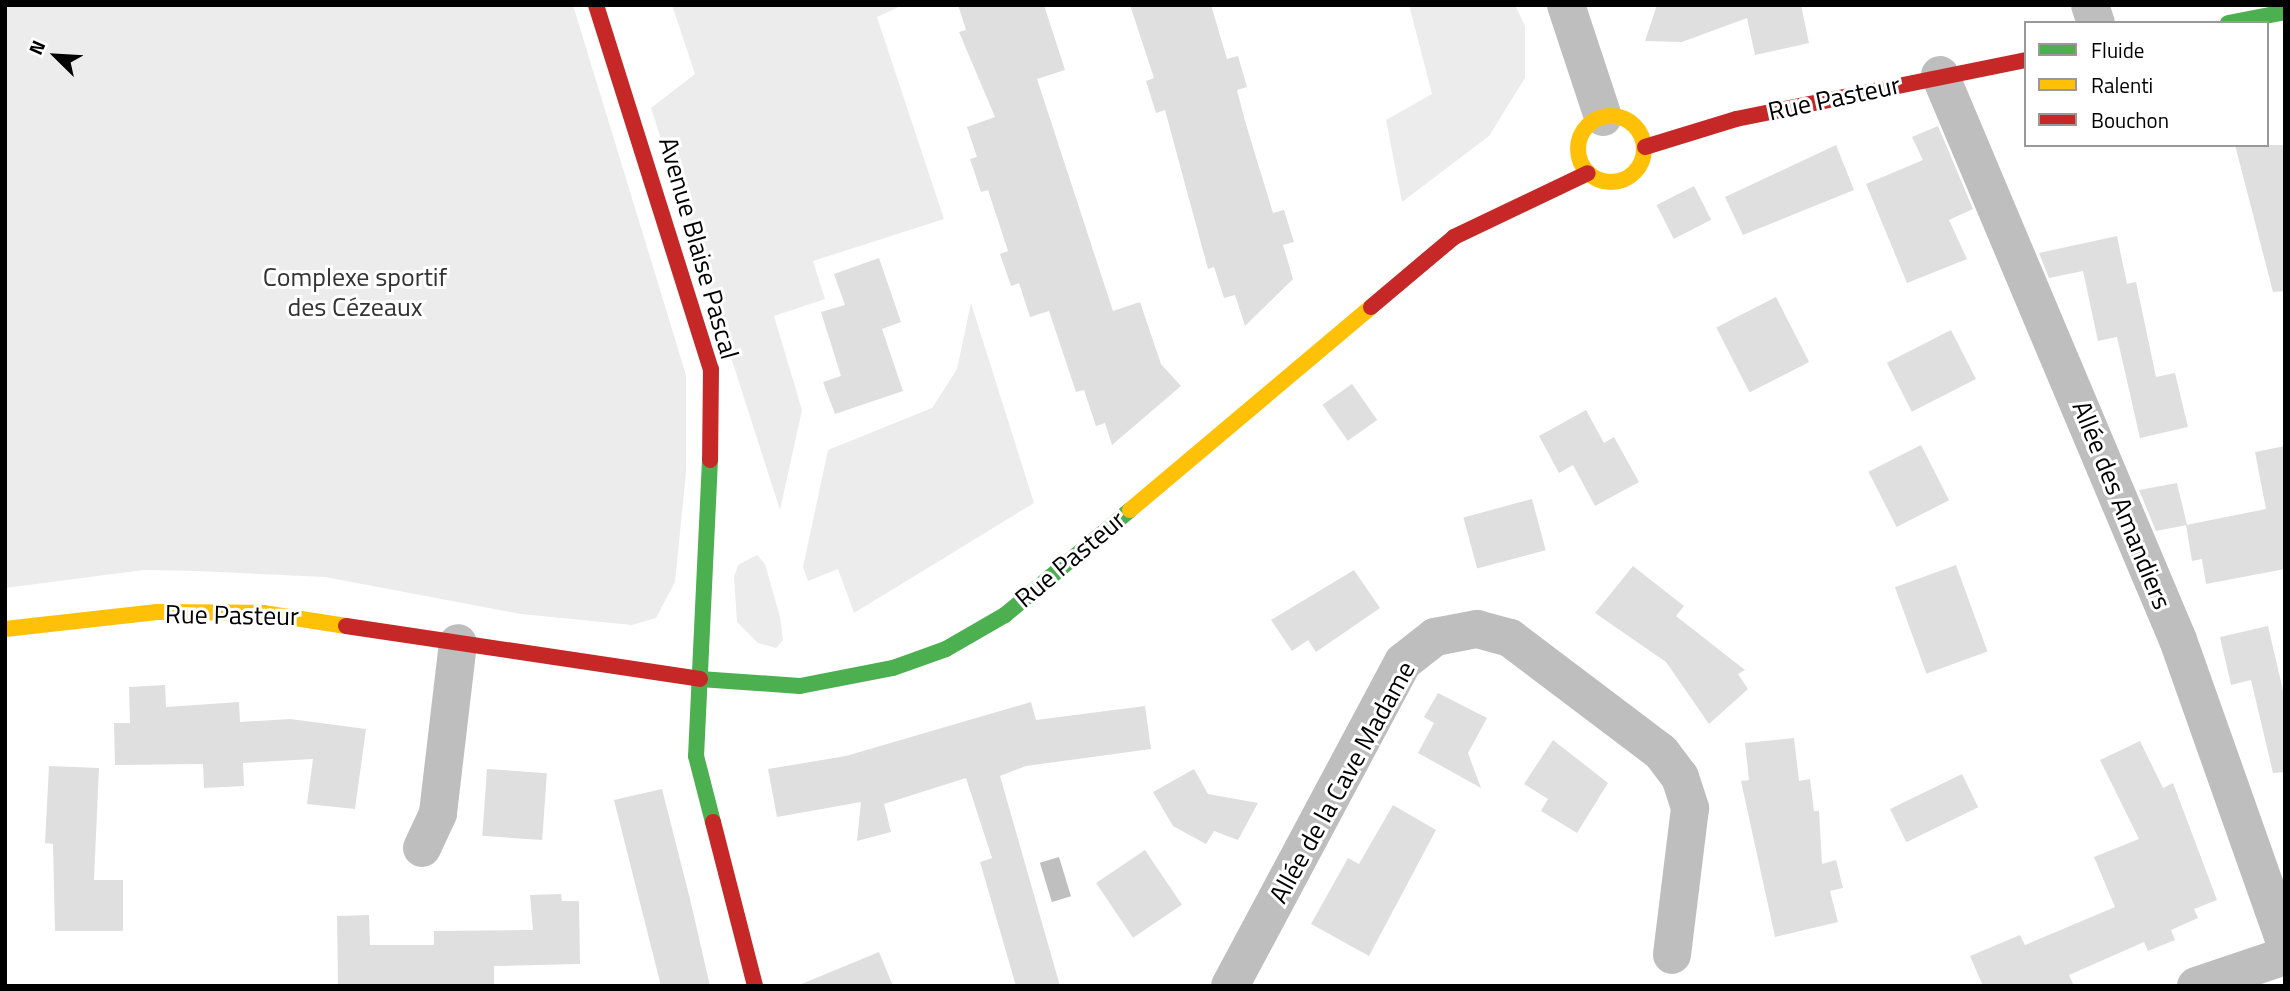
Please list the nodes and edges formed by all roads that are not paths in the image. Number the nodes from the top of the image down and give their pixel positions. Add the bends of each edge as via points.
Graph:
1 (596, 5) edge
2 (1566, 5) edge
3 (2285, 12) edge
4 (2238, 21) edge
5 (2024, 60) edge
6 (1940, 75) junction
7 (1603, 117) junction
8 (1645, 147) junction
9 (1588, 173) junction
10 (5, 629) edge
11 (458, 643) junction
12 (696, 679) junction
13 (422, 848) dead end
14 (2285, 942) edge
15 (1672, 955) dead end
16 (2285, 956) edge
17 (1240, 982) edge
18 (2217, 982) edge
19 (755, 986) edge

1 - 12 main road, Avenue Blaise Pascal via 670,224 711,369 710,533
2 - 7 street
3 - 4 main road
5 - 6 main road, Rue Pasteur
6 - 8 main road, Rue Pasteur via 1736,119
6 - 14 street, Allée des Amandiers via 2178,640
7 - 8 main road via 1631,122
7 - 9 main road via 1581,136 1578,156
8 - 9 main road via 1630,177 1609,183
9 - 12 main road, Rue Pasteur via 1512,204 1454,237 1005,615 946,649 825,684
10 - 11 main road, Rue Pasteur via 157,612 263,613
11 - 12 main road, Rue Pasteur
11 - 13 street via 438,813
12 - 19 main road, Avenue Blaise Pascal via 696,756
15 - 17 street, Allée de la Cave Madame via 1690,808 1680,777 1661,752 1510,638 1477,629 1436,636 1404,663
16 - 18 street

